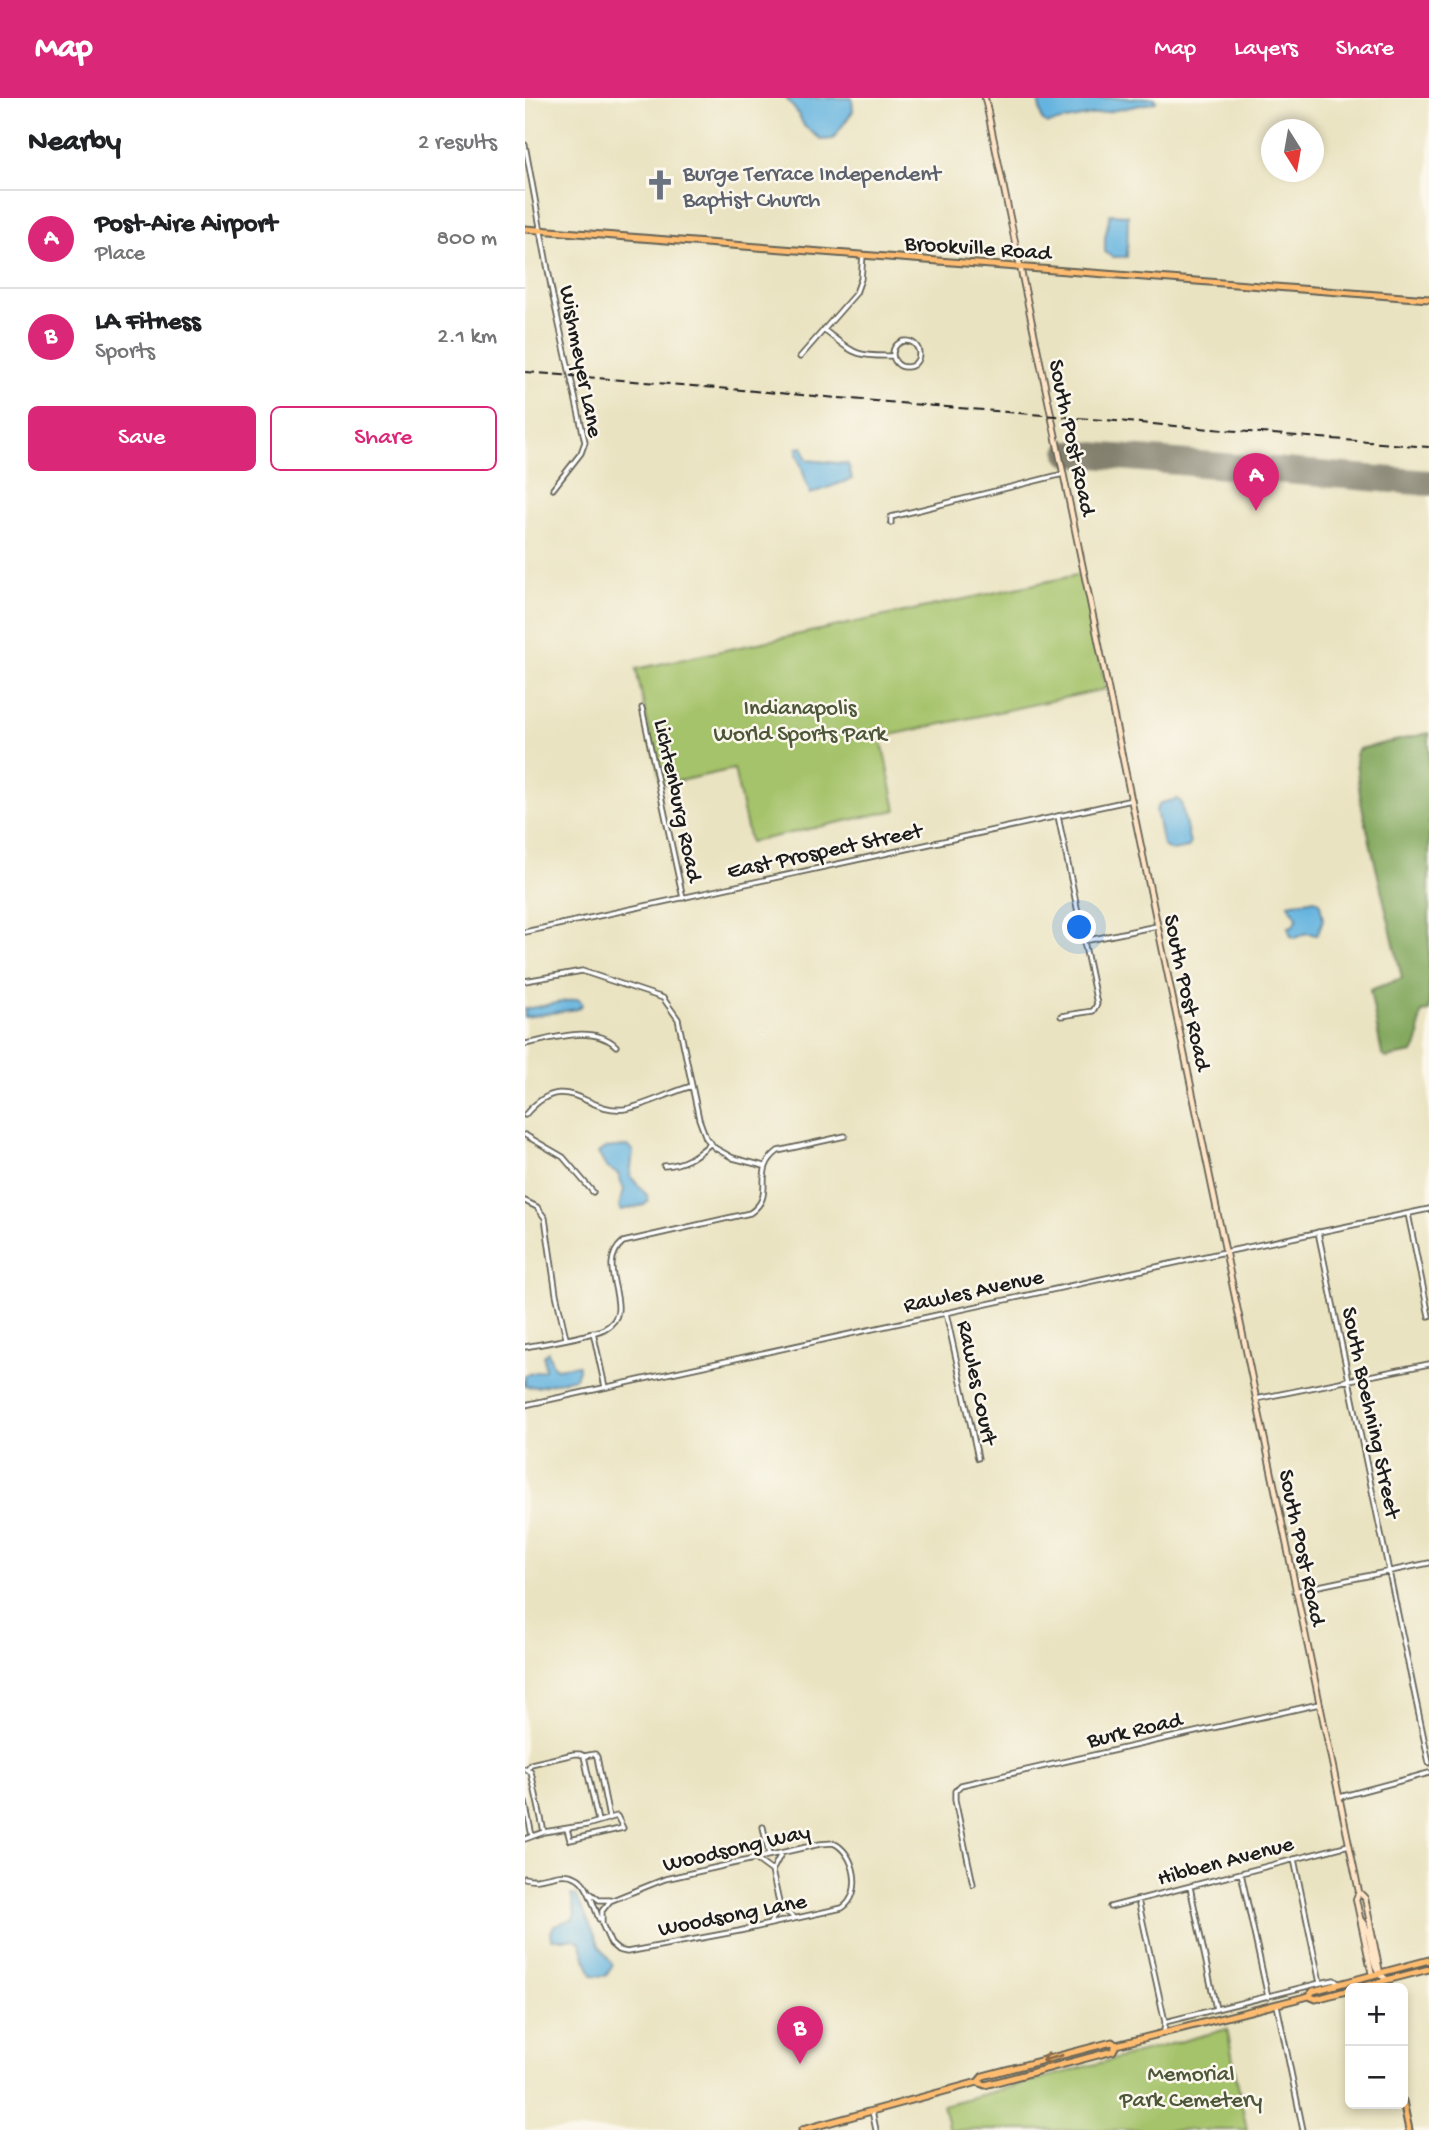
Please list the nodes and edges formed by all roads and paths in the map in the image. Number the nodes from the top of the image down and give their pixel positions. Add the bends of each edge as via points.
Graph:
1 (985, 98) edge
2 (525, 145) edge
3 (525, 229) edge
4 (541, 230) junction
5 (863, 255) junction
6 (1020, 267) junction
7 (1429, 299) edge
8 (824, 330) junction
9 (893, 356) junction
10 (800, 357) dead end
11 (1064, 474) junction
12 (553, 489) dead end
13 (891, 523) dead end
14 (642, 708) dead end
15 (1132, 800) junction
16 (1058, 816) junction
17 (683, 898) junction
18 (1157, 926) junction
19 (525, 932) edge
20 (1084, 941) junction
21 (525, 981) edge
22 (1061, 1016) dead end
23 (525, 1044) edge
24 (616, 1046) dead end
25 (692, 1086) junction
26 (525, 1115) edge
27 (525, 1135) edge
28 (845, 1136) dead end
29 (711, 1143) junction
30 (664, 1166) dead end
31 (764, 1166) junction
32 (593, 1192) dead end
33 (525, 1201) edge
34 (1429, 1209) edge
35 (1408, 1214) junction
36 (1318, 1232) junction
37 (1225, 1252) junction
38 (946, 1312) junction
39 (1429, 1316) edge
40 (593, 1332) junction
41 (566, 1338) junction
42 (525, 1347) edge
43 (1429, 1364) edge
44 (1349, 1380) junction
45 (605, 1387) junction
46 (1256, 1399) junction
47 (525, 1405) edge
48 (978, 1458) dead end
49 (1429, 1563) edge
50 (1388, 1571) junction
51 (1296, 1591) junction
52 (1319, 1704) junction
53 (584, 1756) junction
54 (1429, 1763) edge
55 (526, 1769) edge
56 (1429, 1773) edge
57 (1339, 1797) junction
58 (525, 1802) edge
59 (609, 1818) junction
60 (599, 1822) junction
61 (763, 1827) dead end
62 (567, 1829) junction
63 (544, 1832) junction
64 (532, 1836) junction
65 (525, 1839) edge
66 (1349, 1845) junction
67 (782, 1852) junction
68 (769, 1855) junction
69 (755, 1859) junction
70 (1294, 1859) junction
71 (772, 1871) junction
72 (852, 1871) joint
73 (1241, 1873) junction
74 (525, 1878) edge
75 (973, 1884) dead end
76 (1190, 1886) junction
77 (587, 1890) junction
78 (1359, 1892) junction
79 (613, 1899) junction
80 (1138, 1900) junction
81 (780, 1907) junction
82 (1110, 1908) dead end
83 (796, 1918) junction
84 (601, 1924) junction
85 (770, 1924) junction
86 (1429, 1960) edge
87 (1429, 1969) edge
88 (1379, 1980) edge
89 (1320, 1983) junction
90 (1339, 1984) junction
91 (1345, 1991) edge
92 (1309, 1996) junction
93 (1268, 1997) junction
94 (1277, 2004) junction
95 (1216, 2009) junction
96 (1165, 2022) junction
97 (1164, 2033) junction
98 (1405, 2109) edge
99 (872, 2111) junction
100 (802, 2130) edge
101 (876, 2130) edge
102 (1303, 2130) edge
103 (1409, 2130) edge

1 - 6 main road, South Post Road
2 - 4 street, Wishmeyer Lane
3 - 4 main road, Brookville Road
4 - 5 main road, Brookville Road
4 - 12 street, Wishmeyer Lane via 585,442
5 - 6 main road, Brookville Road
5 - 8 street via 858,289
6 - 7 main road, Brookville Road
6 - 11 main road, South Post Road
8 - 9 street via 856,354
8 - 10 street
9 - 9 street via 907,367 917,361 919,353 914,344 904,341 895,346
11 - 13 street via 891,517
11 - 15 main road, South Post Road
14 - 17 street, Lichtenburg Road
15 - 16 street, East Prospect Street
15 - 18 main road, South Post Road
16 - 17 street, East Prospect Street
16 - 20 street
17 - 19 street, East Prospect Street
18 - 20 street
18 - 37 main road, South Post Road
20 - 22 street via 1096,1008
21 - 25 street via 582,971 663,998 678,1020
23 - 24 street via 585,1034
25 - 26 street via 625,1110 566,1094 550,1095
25 - 29 street via 699,1119
27 - 32 street via 563,1157
28 - 31 street via 778,1151
29 - 30 street via 686,1162
29 - 31 street via 733,1158
31 - 40 street via 764,1196 751,1212 629,1239 620,1245 611,1262 617,1314 610,1326
33 - 41 street via 545,1218
34 - 35 street, Rawles Avenue
35 - 36 street, Rawles Avenue
35 - 39 street
36 - 37 street, Rawles Avenue
36 - 44 street, South Boehning Street
37 - 38 street, Rawles Avenue
37 - 46 main road, South Post Road
38 - 45 street, Rawles Avenue
38 - 48 street, Rawles Court
40 - 41 street
40 - 45 street
41 - 42 street
43 - 44 street
44 - 46 street
44 - 50 street, South Boehning Street
45 - 47 street, Rawles Avenue
46 - 51 main road, South Post Road
49 - 50 street
50 - 51 street
50 - 54 street, South Boehning Street
51 - 52 main road, South Post Road
52 - 57 main road, South Post Road
52 - 75 street, Burk Road via 957,1788 955,1800
53 - 55 street via 531,1764
53 - 59 street via 597,1757
53 - 60 street
55 - 63 street via 531,1773
56 - 57 street
57 - 66 main road, South Post Road
58 - 64 street
59 - 60 street
59 - 62 street via 617,1816 623,1828 570,1840
60 - 62 street
61 - 68 street
62 - 63 street
63 - 64 street
64 - 65 street
66 - 70 street, Hibben Avenue
66 - 78 main road, South Post Road
67 - 68 street, Woodsong Way
67 - 71 street
67 - 72 street, Woodsong Way via 833,1843 846,1851
68 - 69 street, Woodsong Way
69 - 71 street
69 - 79 street, Woodsong Way via 660,1881
70 - 73 street, Hibben Avenue
70 - 89 street
71 - 81 street
72 - 83 street, Woodsong Lane via 855,1890 847,1905
73 - 76 street, Hibben Avenue
73 - 93 street
74 - 77 street via 567,1873 579,1878
76 - 80 street, Hibben Avenue
76 - 95 street
77 - 79 street via 601,1900
77 - 84 street, Woodsong Lane
78 - 88 main road, South Post Road via 1364,1898
78 - 88 main road, South Post Road via 1356,1899
79 - 84 street via 603,1910
80 - 82 street, Hibben Avenue
80 - 96 street
81 - 83 street
81 - 85 street
83 - 85 street, Woodsong Lane
84 - 85 street, Woodsong Lane via 612,1945 627,1952
86 - 88 main road
87 - 88 main road
88 - 90 main road
89 - 90 street via 1334,1980
89 - 93 street
90 - 92 main road
91 - 92 main road via 1315,1999
92 - 94 main road
93 - 95 street
94 - 97 main road
94 - 102 street
95 - 96 street
96 - 97 street
97 - 99 main road via 985,2085 978,2082
98 - 103 main road
99 - 100 main road
99 - 101 street

